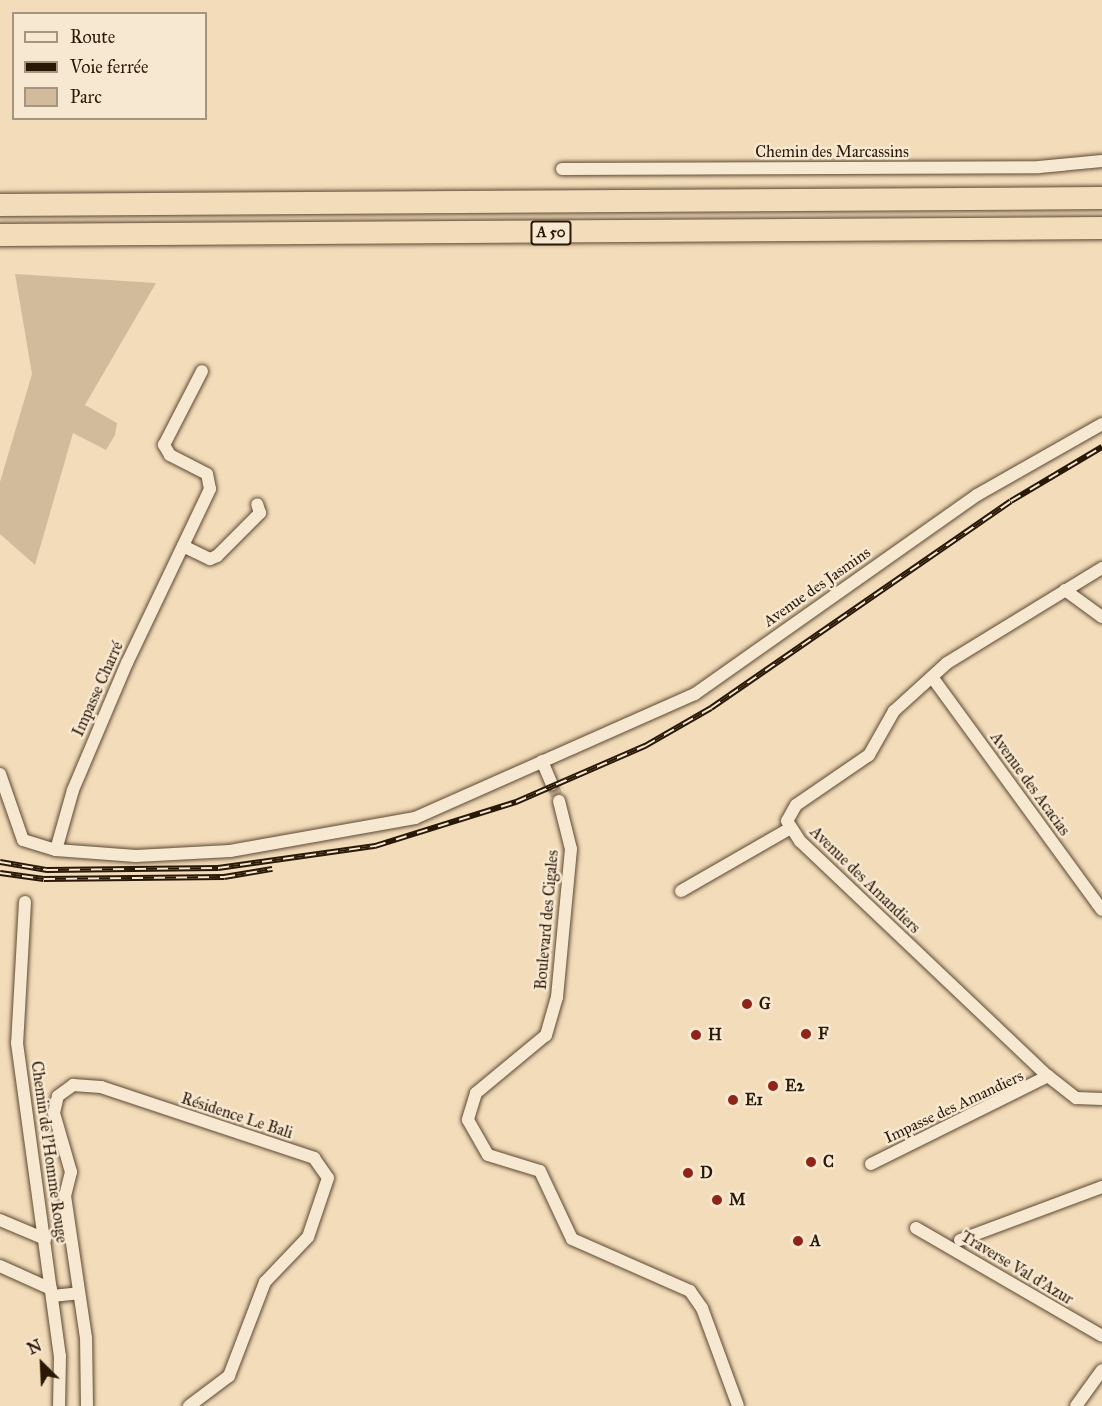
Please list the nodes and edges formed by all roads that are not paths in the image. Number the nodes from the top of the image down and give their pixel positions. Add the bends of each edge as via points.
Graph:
1 (1102, 161) edge
2 (562, 169) dead end
3 (1102, 198) edge
4 (0, 205) edge
5 (1102, 228) edge
6 (0, 235) edge
7 (202, 371) dead end
8 (1102, 424) edge
9 (257, 504) dead end
10 (183, 546) junction
11 (1102, 568) edge
12 (1065, 590) junction
13 (1102, 617) edge
14 (932, 677) junction
15 (542, 761) junction
16 (0, 774) edge
17 (552, 784) tunnel mouth
18 (559, 801) tunnel mouth
19 (789, 829) junction
20 (56, 850) junction
21 (681, 891) dead end
22 (25, 902) dead end
23 (1102, 910) edge
24 (1048, 1076) junction
25 (1102, 1099) edge
26 (871, 1164) dead end
27 (1102, 1186) edge
28 (0, 1220) edge
29 (916, 1227) dead end
30 (45, 1239) junction
31 (960, 1240) dead end
32 (0, 1266) edge
33 (51, 1293) junction
34 (79, 1293) junction
35 (1102, 1336) edge
36 (1102, 1370) edge
37 (59, 1406) edge
38 (87, 1406) edge
39 (189, 1406) edge
40 (738, 1406) edge
41 (1076, 1406) edge

1 - 2 street, Chemin des Marcassins via 1039,167
3 - 4 highway, A 50
5 - 6 highway, A 50
7 - 10 street, Impasse Charré via 164,445 211,482
8 - 15 street, Avenue des Jasmins via 977,495 694,694
9 - 10 street via 260,513 217,556 210,559
10 - 20 street, Impasse Charré via 82,769
11 - 12 street, Avenue des Amandiers
12 - 13 street
12 - 14 street, Avenue des Amandiers
14 - 19 street, Avenue des Amandiers via 894,711 869,755 789,810
14 - 23 street, Avenue des Acacias
15 - 17 street
15 - 20 street via 415,818 370,830 230,851 136,856
16 - 20 street via 23,840
18 - 40 street, Boulevard des Cigales via 571,849 557,997 546,1035 476,1093 468,1120 488,1155 540,1171 573,1239 690,1291 702,1308
19 - 21 street
19 - 24 street, Avenue des Amandiers
22 - 30 street, Chemin de l'Homme Rouge via 17,1043
24 - 25 street, Avenue des Amandiers via 1076,1098
24 - 26 street, Impasse des Amandiers
27 - 31 street
28 - 30 street
29 - 35 street, Traverse Val d'Azur via 1026,1297
30 - 33 street, Chemin de l'Homme Rouge
32 - 33 street
33 - 34 street
33 - 37 street, Chemin de l'Homme Rouge
34 - 38 street, Résidence Le Bali via 87,1338
34 - 39 street, Résidence Le Bali via 65,1196 71,1172 54,1113 66,1087 101,1087 314,1158 328,1178 308,1237 265,1282 229,1376
36 - 41 street

